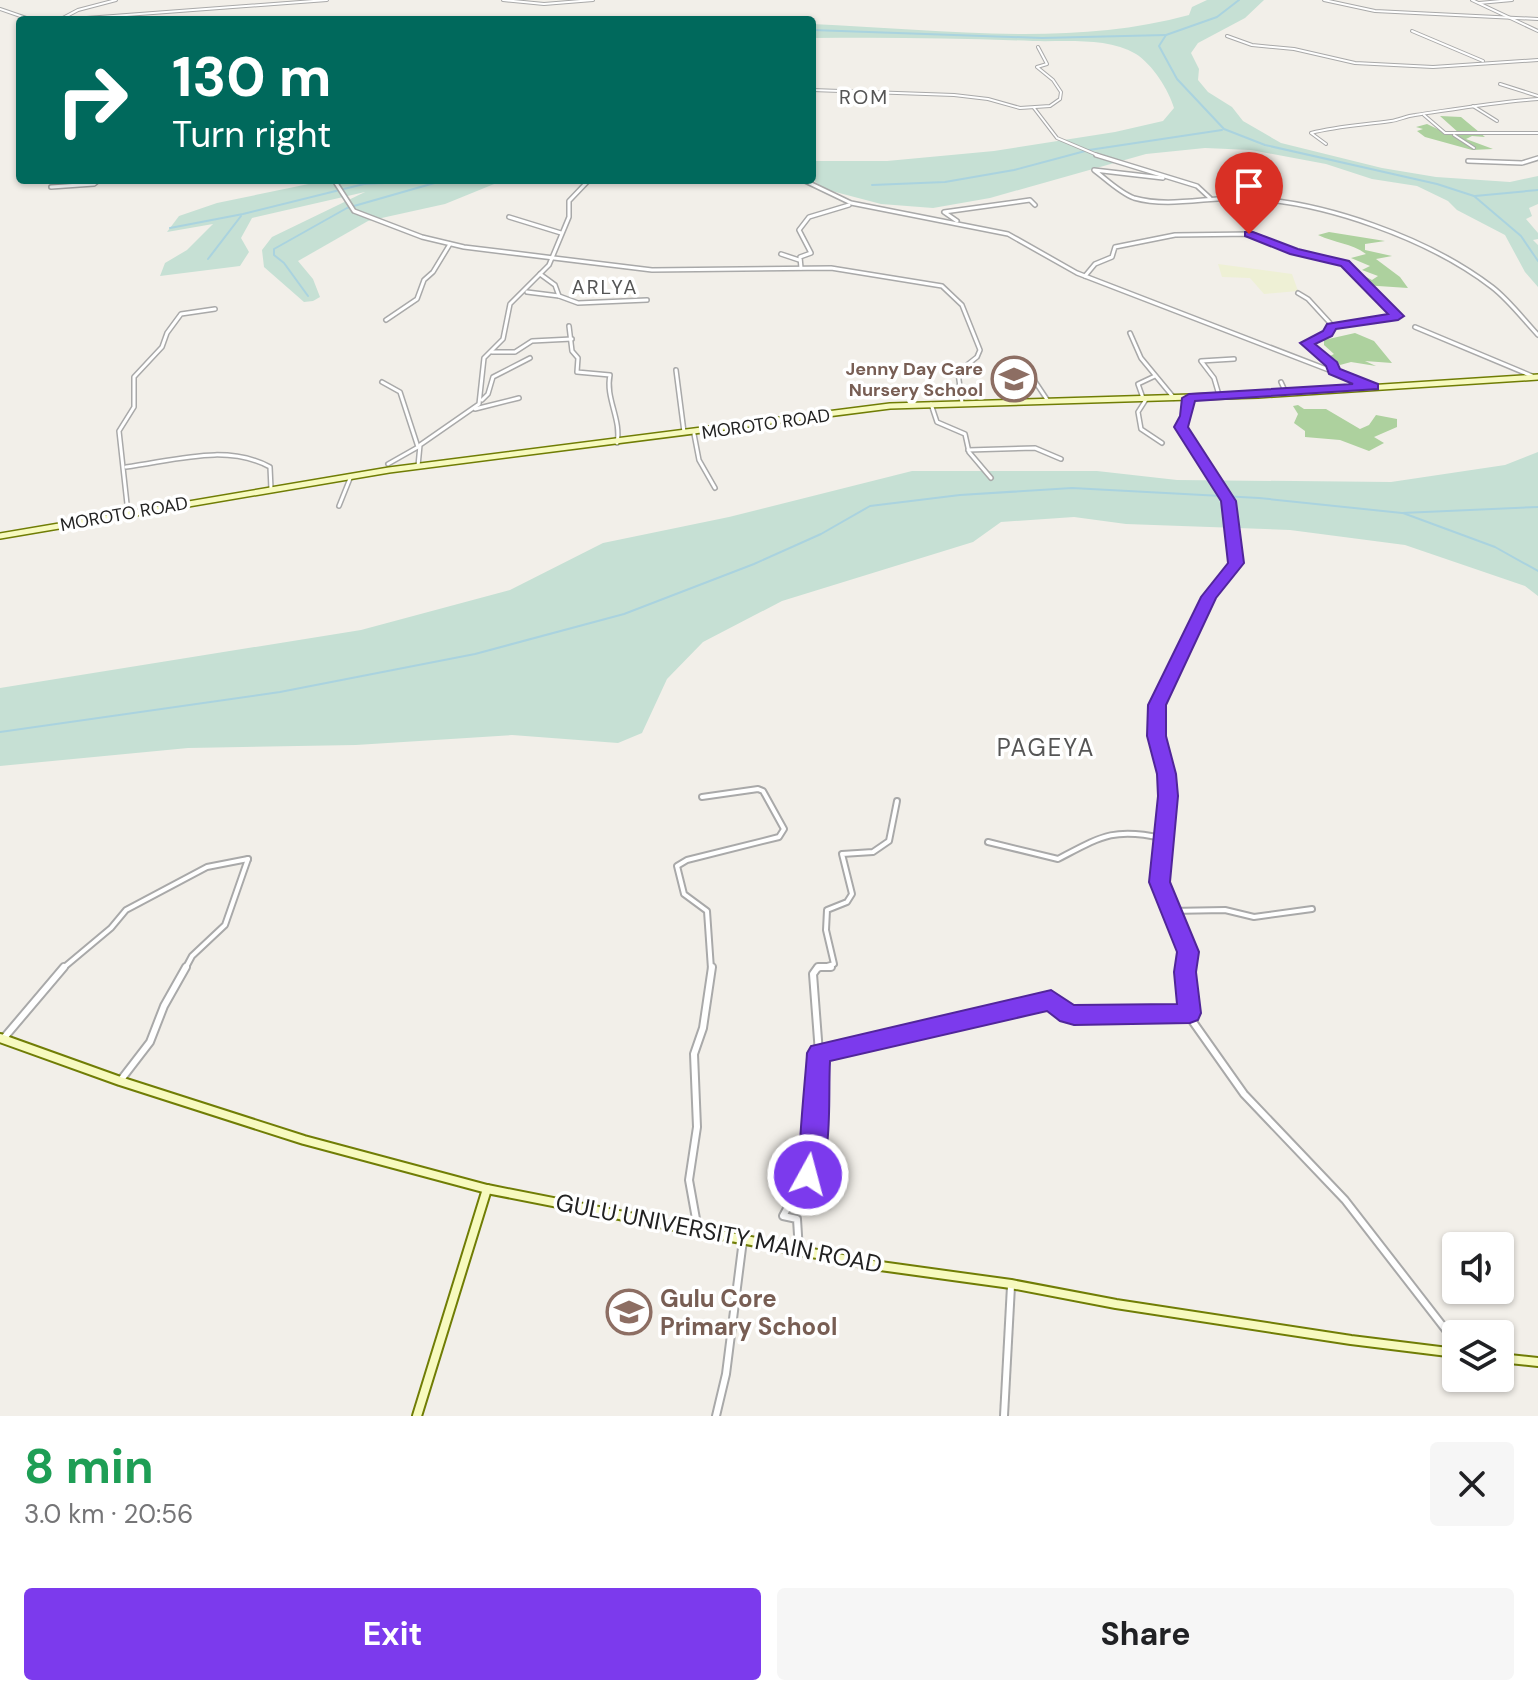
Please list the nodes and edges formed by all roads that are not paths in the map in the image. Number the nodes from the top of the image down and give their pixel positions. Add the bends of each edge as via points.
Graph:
1 (116, 0) edge
2 (327, 0) edge
3 (503, 0) edge
4 (593, 0) edge
5 (1324, 0) edge
6 (1472, 0) edge
7 (1512, 0) edge
8 (1479, 3) junction
9 (0, 9) edge
10 (20, 16) edge
11 (66, 16) edge
12 (103, 16) edge
13 (1511, 18) junction
14 (1538, 19) edge
15 (1412, 31) dead end
16 (1538, 31) edge
17 (1227, 36) dead end
18 (1038, 47) dead end
19 (1538, 60) edge
20 (1490, 62) junction
21 (1500, 84) dead end
22 (816, 90) edge
23 (1538, 96) edge
24 (1471, 105) junction
25 (1034, 108) junction
26 (1424, 115) junction
27 (1497, 121) dead end
28 (1452, 133) junction
29 (1538, 133) edge
30 (1326, 144) dead end
31 (1474, 148) dead end
32 (1538, 158) edge
33 (1468, 161) dead end
34 (1163, 178) junction
35 (94, 184) edge
36 (337, 184) edge
37 (585, 184) edge
38 (809, 184) edge
39 (51, 187) dead end
40 (1206, 197) junction
41 (852, 204) junction
42 (1035, 205) dead end
43 (944, 214) junction
44 (509, 217) dead end
45 (930, 220) junction
46 (962, 224) junction
47 (561, 233) junction
48 (450, 244) junction
49 (781, 254) dead end
50 (551, 259) junction
51 (799, 260) junction
52 (801, 268) junction
53 (539, 273) junction
54 (1085, 276) junction
55 (526, 291) junction
56 (1298, 293) dead end
57 (559, 296) junction
58 (647, 300) dead end
59 (215, 309) dead end
60 (386, 320) dead end
61 (569, 326) dead end
62 (1332, 326) junction
63 (1415, 327) dead end
64 (1130, 333) dead end
65 (1538, 335) edge
66 (572, 339) junction
67 (492, 352) junction
68 (530, 358) dead end
69 (1234, 359) dead end
70 (676, 370) dead end
71 (1333, 371) junction
72 (1155, 376) junction
73 (1536, 377) edge
74 (1034, 380) dead end
75 (382, 382) dead end
76 (1281, 382) dead end
77 (1373, 387) junction
78 (1286, 393) junction
79 (1219, 396) junction
80 (519, 398) dead end
81 (1145, 398) junction
82 (1174, 398) junction
83 (1189, 398) junction
84 (480, 401) junction
85 (1048, 401) junction
86 (962, 403) junction
87 (931, 404) junction
88 (473, 409) junction
89 (685, 434) junction
90 (694, 434) junction
91 (617, 443) junction
92 (1162, 443) dead end
93 (418, 447) junction
94 (968, 450) junction
95 (1061, 459) dead end
96 (388, 464) dead end
97 (418, 466) junction
98 (126, 467) junction
99 (351, 476) junction
100 (991, 478) dead end
101 (715, 488) dead end
102 (271, 489) junction
103 (339, 506) dead end
104 (128, 513) junction
105 (0, 536) edge
106 (702, 797) dead end
107 (897, 801) dead end
108 (1162, 838) junction
109 (988, 842) dead end
110 (1312, 909) dead end
111 (1170, 911) junction
112 (1190, 1013) junction
113 (2, 1039) edge
114 (819, 1053) junction
115 (120, 1081) junction
116 (487, 1189) junction
117 (699, 1232) junction
118 (743, 1240) junction
119 (799, 1251) junction
120 (1011, 1284) junction
121 (1442, 1325) edge
122 (1442, 1351) edge
123 (1514, 1359) edge
124 (1538, 1362) edge
125 (417, 1416) edge
126 (716, 1416) edge
127 (1004, 1416) edge

1 - 11 street
2 - 12 street
3 - 4 street
5 - 13 street via 1374,11
6 - 8 street
7 - 8 street
8 - 13 street
9 - 10 street
13 - 14 street
13 - 16 street
15 - 20 street
17 - 20 street via 1344,63 1433,67
18 - 25 street via 1047,64 1037,67 1062,95 1054,104
19 - 20 street
21 - 23 street
22 - 25 street via 954,95
23 - 24 street
24 - 26 street
24 - 27 street
25 - 34 street via 1057,138
26 - 28 street
26 - 30 street via 1311,133
28 - 29 street
28 - 31 street
32 - 33 street via 1522,163
34 - 40 street via 1197,186
34 - 40 street via 1094,170 1131,197 1162,203
35 - 39 street
36 - 48 street via 354,211
37 - 47 street via 569,201
38 - 41 street
40 - 65 street via 1307,207 1390,230 1481,279
41 - 45 street
41 - 51 street via 808,218 798,233 811,254
42 - 43 street via 1030,200 1007,202
43 - 45 street
43 - 46 street
44 - 47 street
45 - 46 street
46 - 54 street via 1022,240
47 - 50 street
48 - 50 street
48 - 60 street via 417,299
49 - 51 street
50 - 52 street via 652,270
50 - 53 street
51 - 52 street
52 - 86 street via 910,279 953,293 980,350 958,372
53 - 55 street
53 - 57 street via 555,285
54 - 62 street via 1095,264 1112,257 1115,247 1175,235 1252,234 1294,252 1345,263 1398,316
54 - 71 street
55 - 57 street
55 - 67 street via 510,304 503,339
56 - 62 street
57 - 58 street via 578,303
59 - 98 street via 181,314 162,347 134,377 135,403 119,431
61 - 66 street
62 - 71 street via 1328,334 1306,343
63 - 73 street
64 - 72 street
66 - 67 street via 532,341 515,352
66 - 91 street via 578,374 610,375
67 - 84 street via 481,365
68 - 84 street via 493,377
69 - 79 street via 1201,361
70 - 89 street
71 - 77 street
72 - 81 street via 1138,384
72 - 82 street
73 - 77 main road, MOROTO ROAD
74 - 85 street
75 - 93 street via 400,392
76 - 78 street
77 - 78 main road, MOROTO ROAD
78 - 79 main road, MOROTO ROAD
79 - 83 main road, MOROTO ROAD
80 - 88 street
81 - 82 main road, MOROTO ROAD
81 - 85 main road, MOROTO ROAD
81 - 92 street via 1137,418 1141,429
82 - 83 main road, MOROTO ROAD
83 - 108 street via 1181,427 1228,501 1236,563 1209,597 1157,705 1156,736 1168,789
84 - 88 street
85 - 86 main road, MOROTO ROAD
86 - 87 main road, MOROTO ROAD
87 - 90 main road, MOROTO ROAD
87 - 94 street via 937,422 965,434
88 - 93 street
89 - 90 main road, MOROTO ROAD
89 - 91 main road, MOROTO ROAD
90 - 101 street via 699,460
91 - 97 main road, MOROTO ROAD
93 - 96 street
93 - 97 street
94 - 95 street via 1035,448
94 - 100 street
97 - 99 main road, MOROTO ROAD
98 - 102 street via 207,455 251,459 270,467
98 - 104 street
99 - 102 main road, MOROTO ROAD
99 - 103 street
102 - 104 main road, MOROTO ROAD
104 - 105 main road, MOROTO ROAD
106 - 117 street via 758,789 784,829 779,837 677,866 684,894 707,911 713,958 692,1067 697,1127 689,1180
107 - 114 street via 894,828 881,850 842,854 852,894 847,902 827,910 834,964 818,967 813,974
108 - 109 street via 1136,832 1106,834 1058,859
108 - 111 street via 1160,882
110 - 111 street via 1254,917 1225,910
111 - 112 street via 1188,952
112 - 114 street via 1074,1015 1051,1000
112 - 121 street via 1244,1094 1337,1190
113 - 115 main road, GULU UNIVERSITY MAIN ROAD
113 - 115 street via 60,970 126,910 207,867 248,859 225,925 192,956 150,1042
114 - 119 street via 809,1186 795,1194 783,1216 797,1219
115 - 116 main road, GULU UNIVERSITY MAIN ROAD via 304,1140
116 - 117 main road, GULU UNIVERSITY MAIN ROAD
116 - 125 main road
117 - 118 main road, GULU UNIVERSITY MAIN ROAD
118 - 119 main road, GULU UNIVERSITY MAIN ROAD
118 - 126 street
119 - 120 main road, GULU UNIVERSITY MAIN ROAD
120 - 122 main road, GULU UNIVERSITY MAIN ROAD
120 - 127 street
123 - 124 main road

